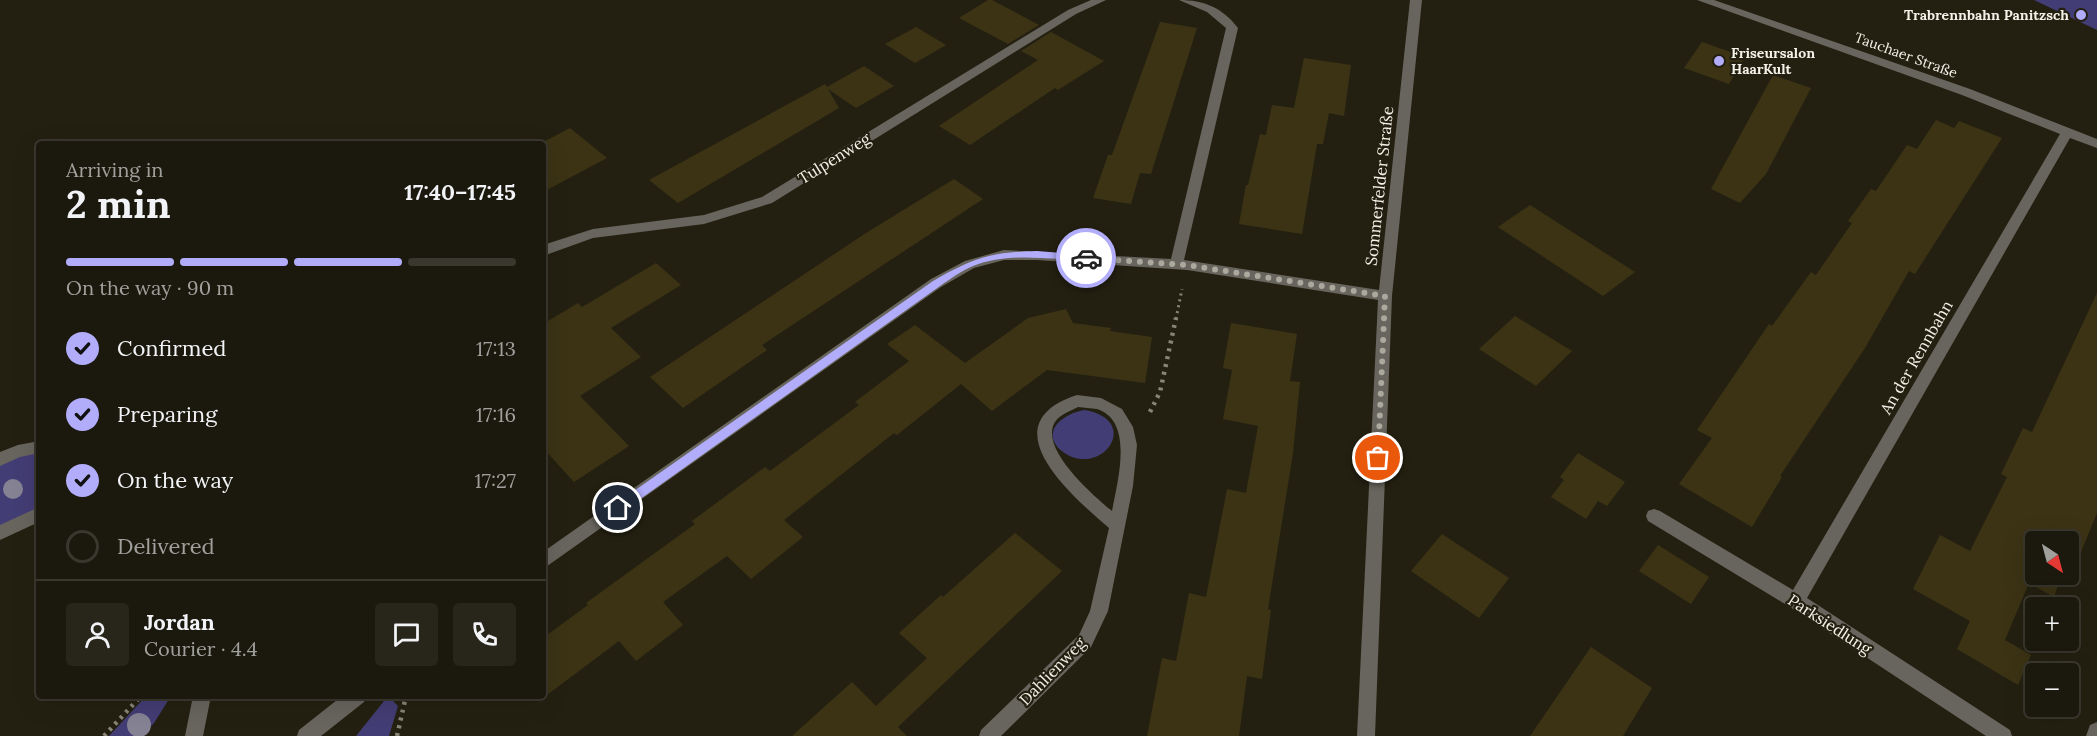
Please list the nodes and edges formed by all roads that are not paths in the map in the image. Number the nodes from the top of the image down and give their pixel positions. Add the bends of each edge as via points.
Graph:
1 (1100, 0) edge
2 (1185, 0) edge
3 (1416, 0) edge
4 (1703, 0) edge
5 (2068, 131) junction
6 (2097, 144) edge
7 (546, 249) edge
8 (1181, 265) junction
9 (1385, 296) junction
10 (36, 448) edge
11 (0, 459) edge
12 (36, 515) edge
13 (1654, 516) dead end
14 (1118, 526) junction
15 (0, 532) edge
16 (546, 560) edge
17 (1796, 601) junction
18 (201, 699) edge
19 (353, 699) edge
20 (2097, 731) edge
21 (194, 736) edge
22 (306, 736) edge
23 (988, 736) edge
24 (1366, 736) edge
25 (2003, 736) edge
26 (2095, 736) edge

1 - 7 street, Tulpenweg via 1072,12 767,200 731,214 612,230
2 - 8 street via 1225,18 1232,28
3 - 9 street, Sommerfelder Straße
4 - 5 street, Tauchaer Straße
5 - 6 street, Tauchaer Straße
5 - 17 street, An der Rennbahn
8 - 9 street
8 - 16 street via 1037,255 1004,255 969,264 936,283
9 - 24 street, Sommerfelder Straße
10 - 11 street
12 - 15 street
13 - 17 street, Parksiedlung
14 - 14 street, Dahlienweg via 1056,464 1044,442 1047,420 1064,405 1077,401 1104,404 1124,420 1130,446
14 - 23 street, Dahlienweg via 1098,611 1085,641
17 - 25 street, Parksiedlung
18 - 21 street
19 - 22 street
20 - 26 street

